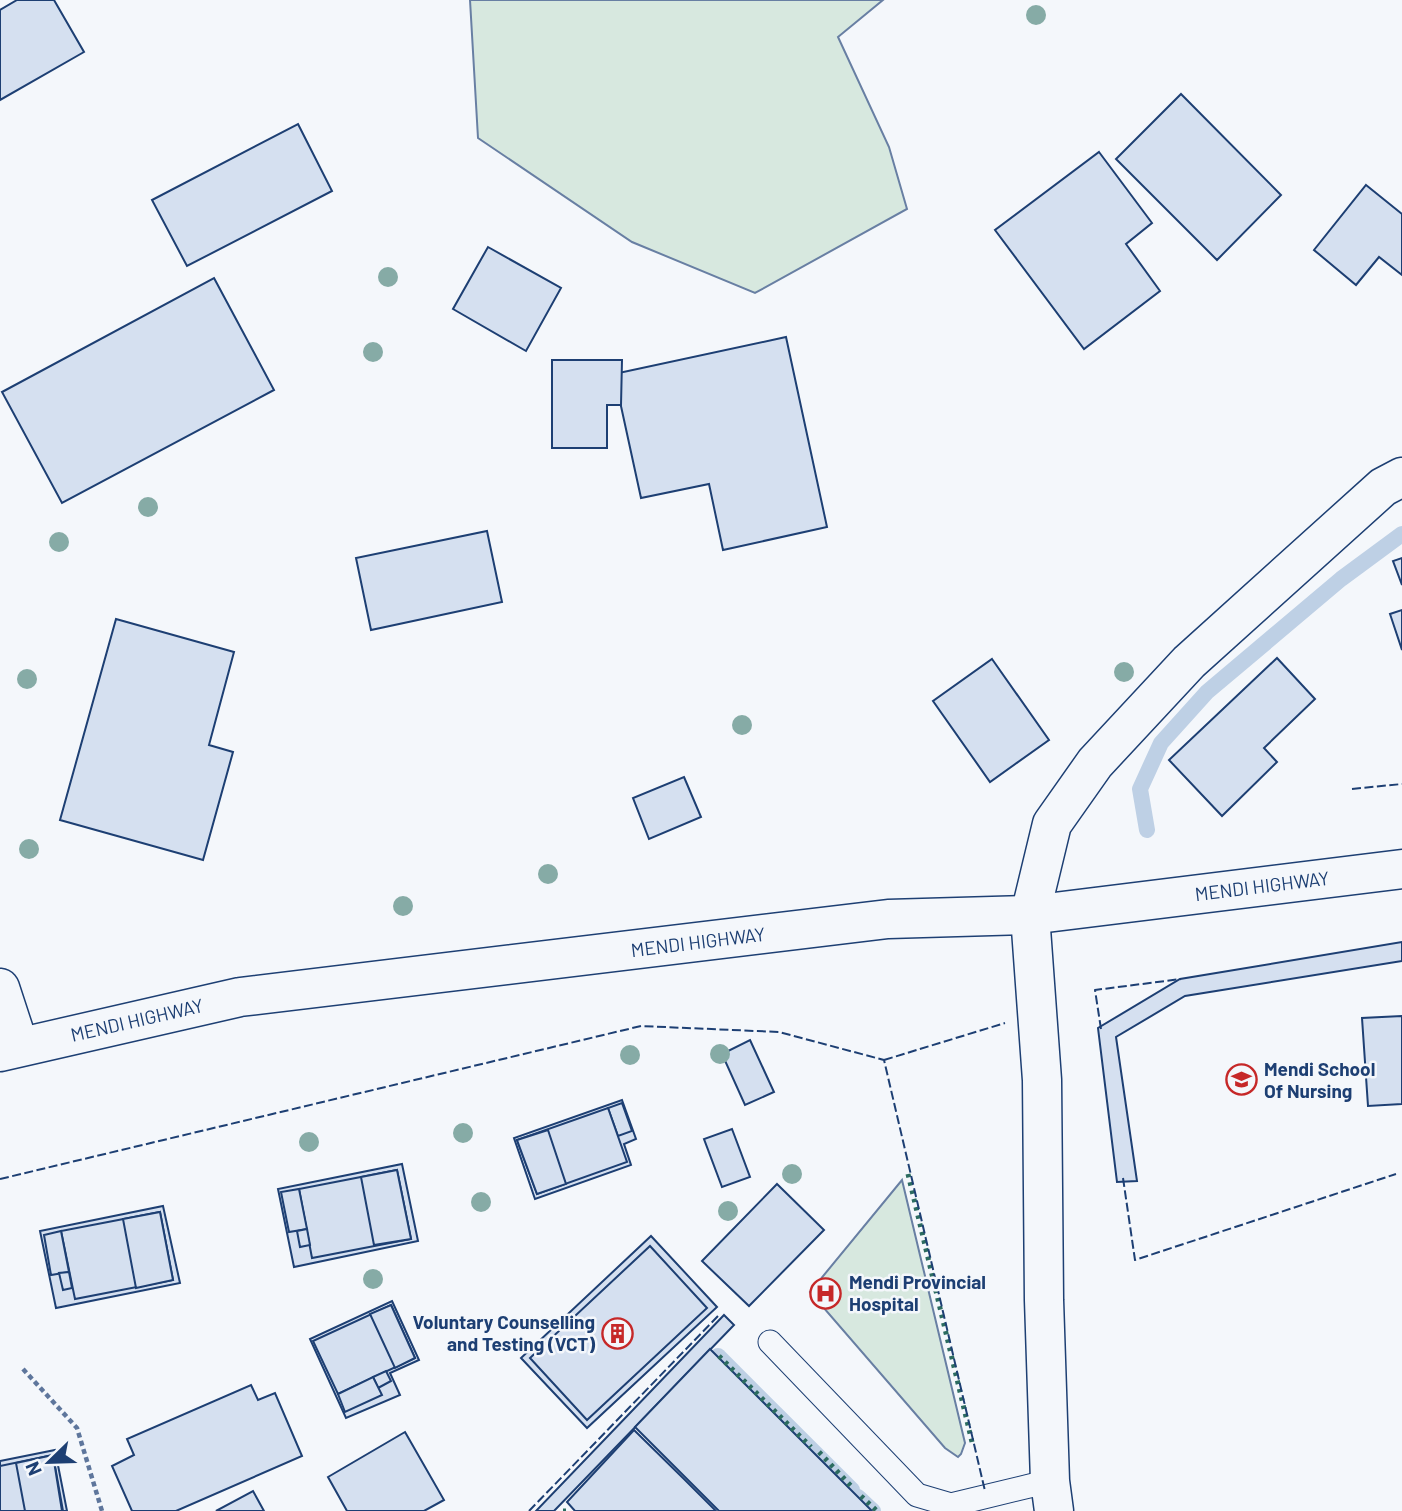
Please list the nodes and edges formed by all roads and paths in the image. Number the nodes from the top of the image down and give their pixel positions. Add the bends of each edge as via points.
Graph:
1 (1402, 477) edge
2 (1402, 869) edge
3 (1030, 915) junction
4 (0, 988) edge
5 (9, 1049) edge
6 (770, 1342) dead end
7 (23, 1369) dead end
8 (1052, 1496) edge
9 (102, 1511) edge

1 - 3 main road via 1383,487 1189,662 1095,763 1052,824
2 - 3 main road, MENDI HIGHWAY
3 - 5 main road, MENDI HIGHWAY via 888,919 240,997
3 - 8 main road via 1042,1080
4 - 5 main road
6 - 8 lane via 917,1494 951,1505
7 - 9 path via 77,1428

